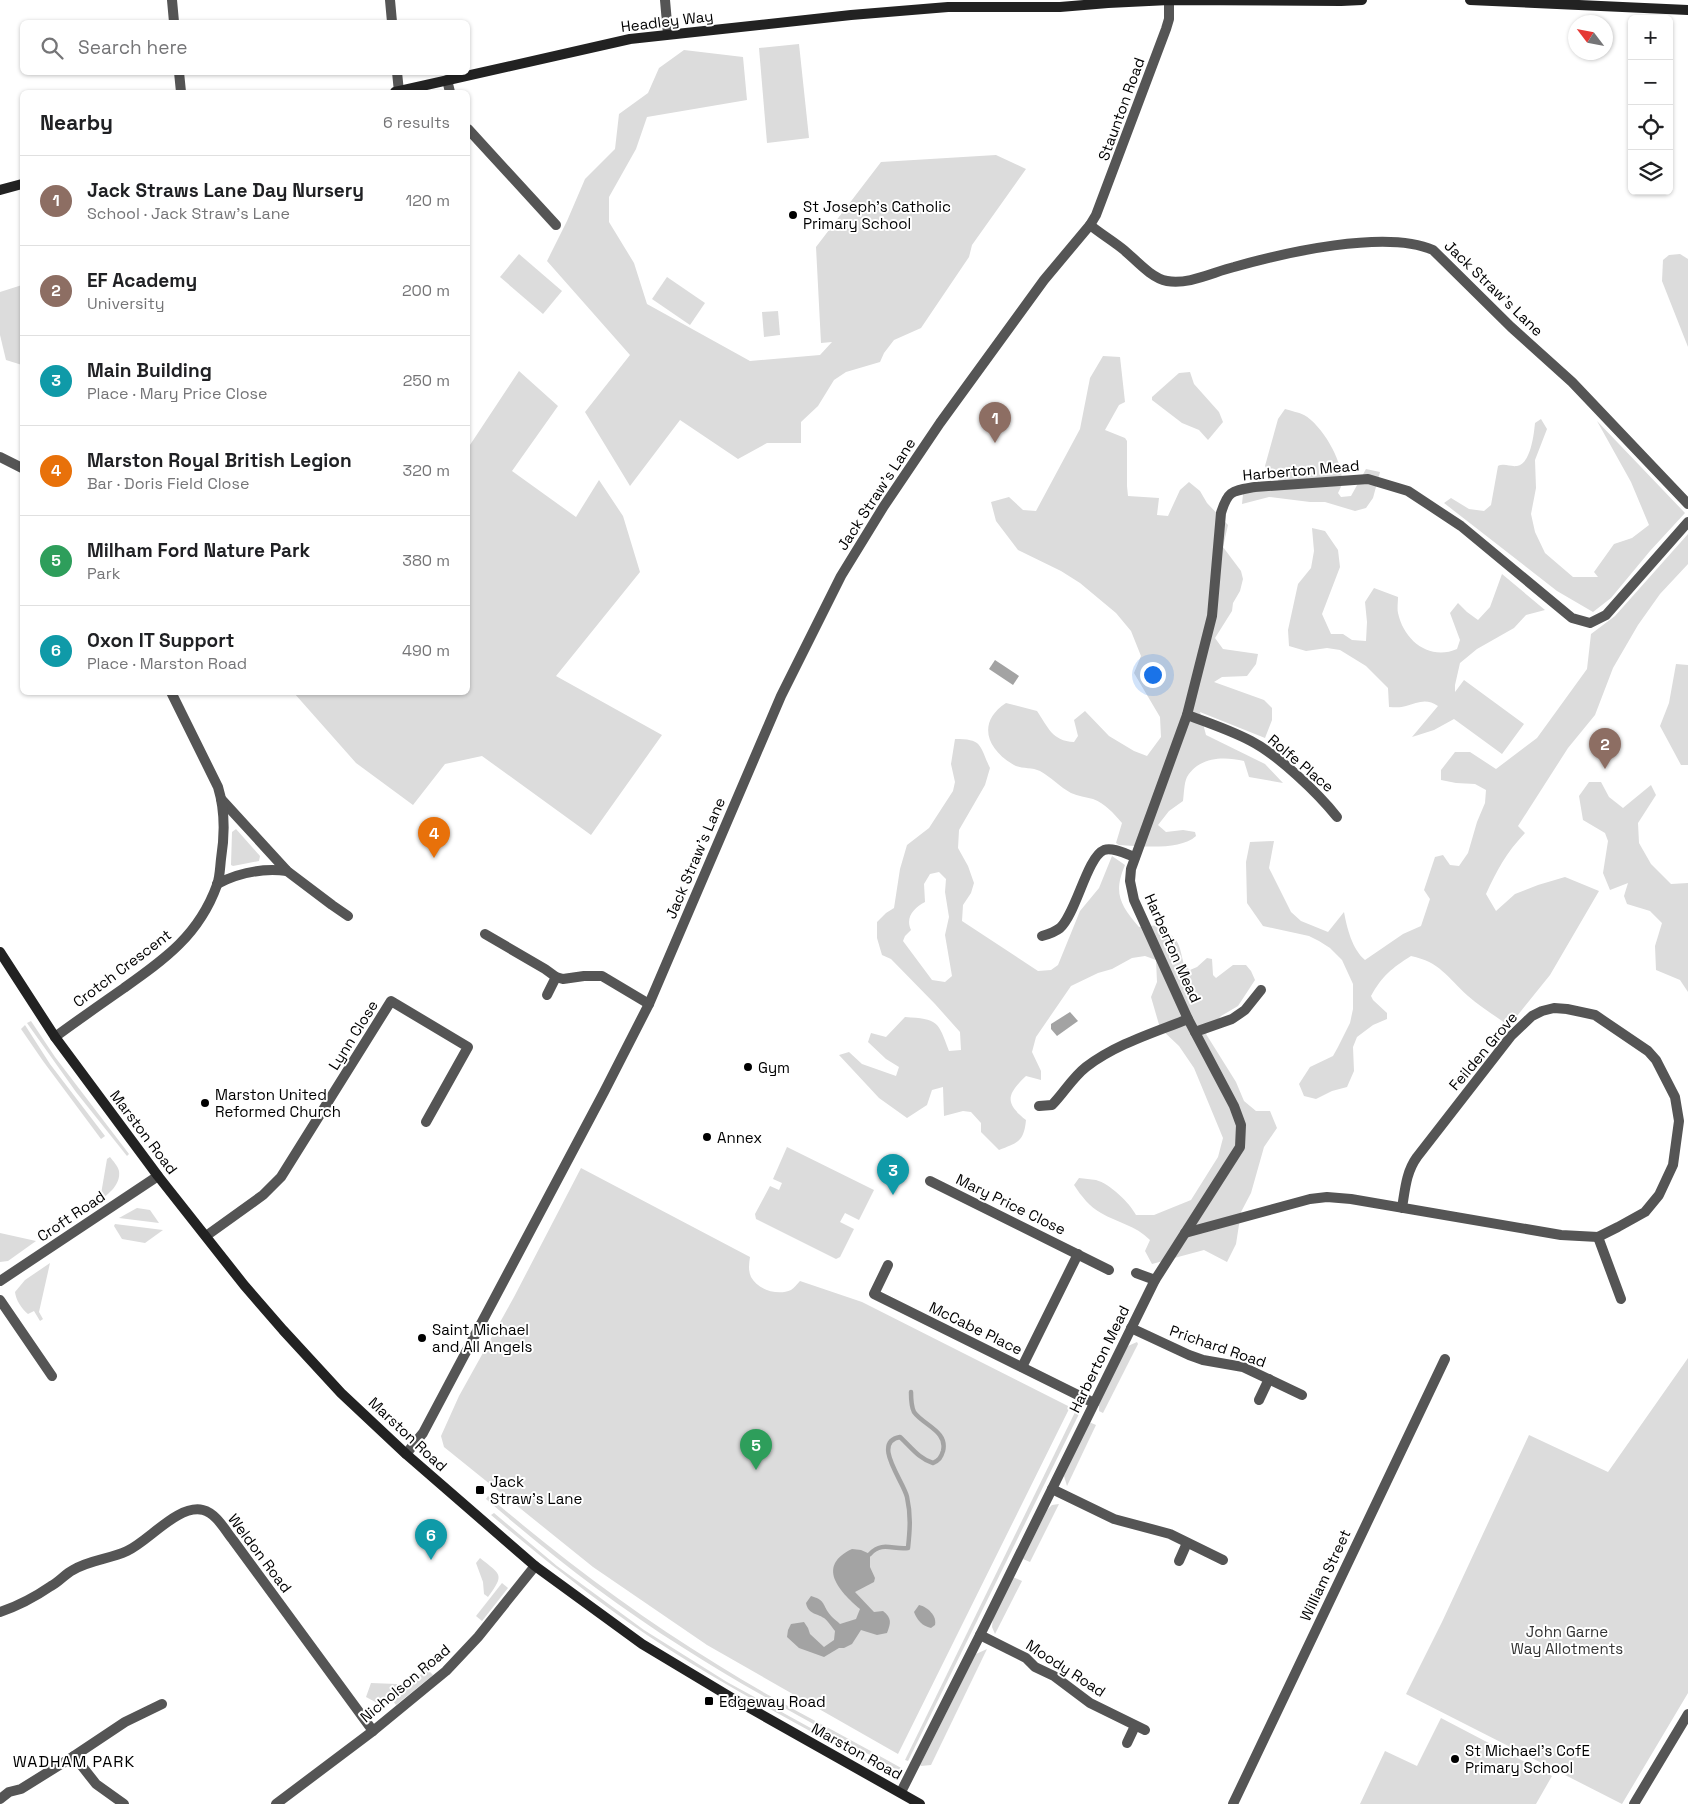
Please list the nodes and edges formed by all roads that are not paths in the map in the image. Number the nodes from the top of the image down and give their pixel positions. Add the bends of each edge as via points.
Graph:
1 (172, 0) edge
2 (390, 0) edge
3 (665, 0) edge
4 (983, 0) edge
5 (1169, 0) edge
6 (1362, 0) edge
7 (1470, 0) edge
8 (932, 4) edge
9 (948, 8) junction
10 (1688, 10) edge
11 (174, 20) edge
12 (392, 20) edge
13 (668, 34) junction
14 (178, 75) edge
15 (397, 75) edge
16 (469, 75) edge
17 (470, 75) edge
18 (447, 80) junction
19 (181, 90) edge
20 (397, 90) edge
21 (405, 90) edge
22 (450, 90) edge
23 (470, 131) edge
24 (20, 185) edge
25 (0, 190) edge
26 (556, 225) dead end
27 (1090, 225) junction
28 (0, 457) edge
29 (20, 467) edge
30 (1688, 504) edge
31 (1688, 522) edge
32 (172, 695) edge
33 (1187, 715) junction
34 (221, 799) junction
35 (1337, 817) dead end
36 (1135, 857) junction
37 (287, 871) junction
38 (218, 884) junction
39 (348, 916) dead end
40 (485, 934) dead end
41 (1042, 936) dead end
42 (0, 952) edge
43 (556, 977) junction
44 (1260, 990) dead end
45 (547, 995) dead end
46 (649, 1004) junction
47 (1188, 1019) junction
48 (1195, 1032) junction
49 (55, 1037) junction
50 (1039, 1106) dead end
51 (426, 1122) dead end
52 (158, 1176) junction
53 (930, 1181) dead end
54 (1402, 1208) junction
55 (1185, 1233) junction
56 (206, 1236) junction
57 (1598, 1237) junction
58 (1078, 1254) junction
59 (888, 1265) dead end
60 (1108, 1270) dead end
61 (1136, 1273) dead end
62 (1155, 1280) junction
63 (0, 1281) edge
64 (1621, 1299) dead end
65 (0, 1300) edge
66 (1131, 1328) junction
67 (1445, 1359) dead end
68 (1022, 1367) junction
69 (52, 1376) dead end
70 (1269, 1380) junction
71 (1302, 1396) dead end
72 (1259, 1400) dead end
73 (1094, 1403) junction
74 (406, 1454) junction
75 (1052, 1489) junction
76 (1187, 1543) junction
77 (1223, 1560) dead end
78 (1179, 1561) dead end
79 (535, 1566) junction
80 (0, 1612) edge
81 (980, 1635) junction
82 (162, 1704) dead end
83 (1688, 1714) edge
84 (373, 1731) junction
85 (1126, 1743) dead end
86 (74, 1756) junction
87 (901, 1792) junction
88 (0, 1800) edge
89 (124, 1804) edge
90 (276, 1804) edge
91 (920, 1804) edge
92 (1233, 1804) edge
93 (1634, 1804) edge

1 - 11 street
2 - 12 street
3 - 13 street
4 - 9 main road, Headley Way
5 - 6 main road, Headley Way
5 - 9 main road, Headley Way via 1060,7
5 - 27 street, Staunton Road via 1166,29 1106,192
7 - 10 main road
8 - 9 main road, Headley Way
8 - 13 main road, Headley Way
13 - 17 main road, Headley Way via 630,39
14 - 19 street
15 - 20 street
16 - 18 main road, Headley Way
18 - 21 main road, Headley Way
18 - 22 street
23 - 26 street
24 - 25 main road
27 - 30 street, Jack Straw's Lane via 1145,269 1166,281 1182,281 1265,258 1317,248 1396,241 1433,250 1572,382
27 - 46 street, Jack Straw's Lane via 1044,280 940,423 841,576 781,696
28 - 29 street
31 - 33 street, Harberton Mead via 1606,615 1590,623 1572,618 1461,526 1408,491 1368,479 1255,487 1232,492 1226,497 1221,513 1212,616
32 - 34 street, Crotch Crescent
33 - 35 street, Rolfe Place via 1232,732 1272,755
33 - 36 street, Harberton Mead
34 - 37 street
34 - 38 street, Crotch Crescent via 224,829
36 - 41 street via 1104,850 1094,862 1061,928
36 - 47 street, Harberton Mead via 1131,869 1132,891
37 - 38 street via 273,869 242,873
37 - 39 street
38 - 49 street, Crotch Crescent via 190,934 172,952
40 - 43 street
42 - 49 main road, Marston Road
43 - 45 street
43 - 46 street via 602,976
44 - 48 street via 1245,1010 1232,1019
46 - 74 street, Jack Straw's Lane via 423,1433
47 - 48 street, Harberton Mead
47 - 50 street via 1102,1057 1085,1068 1052,1104
48 - 55 street, Harberton Mead via 1234,1106 1241,1125 1240,1147
49 - 52 main road, Marston Road
51 - 56 street, Lynn Close via 468,1047 391,1001 281,1177 263,1195
52 - 56 main road, Marston Road
52 - 63 street, Croft Road
53 - 58 street, Mary Price Close
54 - 55 street via 1352,1199 1310,1198
54 - 57 street via 1561,1235
54 - 57 street, Feilden Grove via 1411,1166 1511,1036 1542,1011 1568,1009 1594,1015 1648,1052 1671,1086 1678,1109 1673,1165 1660,1196 1645,1212
55 - 62 street, Harberton Mead
56 - 74 main road, Marston Road via 311,1361
57 - 64 street
58 - 60 street, Mary Price Close
58 - 68 street
59 - 68 street, McCabe Place via 874,1294
61 - 62 street
62 - 66 street, Harberton Mead
65 - 69 street
66 - 70 street, Prichard Road via 1189,1355 1243,1367
66 - 73 street, Harberton Mead
67 - 92 street, William Street
68 - 73 street, McCabe Place
70 - 71 street, Prichard Road
70 - 72 street, Prichard Road
73 - 75 street, Harberton Mead
74 - 79 main road, Marston Road
75 - 76 street via 1114,1519 1170,1534
75 - 81 street, Harberton Mead
76 - 77 street
76 - 78 street
79 - 84 street, Nicholson Road via 452,1665
79 - 87 main road, Marston Road via 642,1644
80 - 84 street, Weldon Road via 53,1586 73,1570 128,1551 179,1514 203,1510 218,1521 233,1540
81 - 85 street, Moody Road via 1026,1658 1090,1702 1140,1728
81 - 87 street, Harberton Mead
82 - 86 street via 125,1722
83 - 93 street
84 - 90 street, Nicholson Road
86 - 88 street
86 - 89 street via 96,1784
87 - 91 main road, Marston Road

